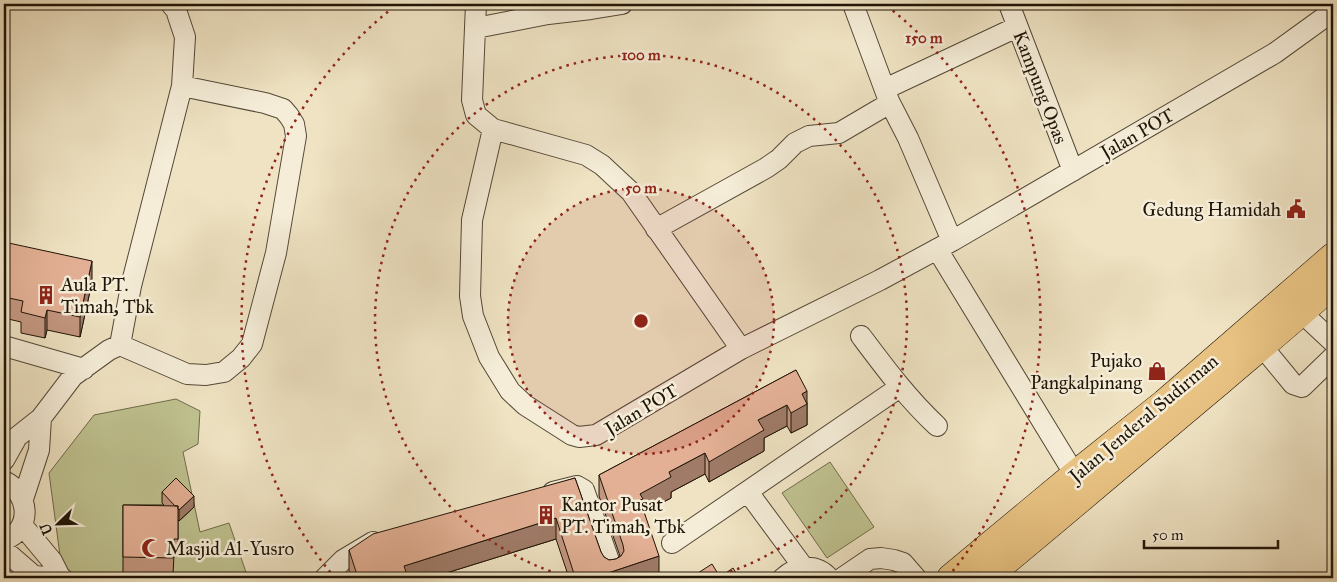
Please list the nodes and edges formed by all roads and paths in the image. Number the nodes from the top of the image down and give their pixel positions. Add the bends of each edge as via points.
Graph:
1 (171, 4) edge
2 (476, 4) edge
3 (622, 4) edge
4 (854, 4) edge
5 (1008, 4) edge
6 (1333, 11) edge
7 (1017, 27) junction
8 (476, 28) junction
9 (182, 86) junction
10 (887, 96) junction
11 (493, 129) junction
12 (1073, 171) junction
13 (656, 229) junction
14 (944, 245) junction
15 (1333, 257) edge
16 (1333, 284) edge
17 (1302, 313) junction
18 (861, 336) dead end
19 (1256, 336) junction
20 (1333, 342) edge
21 (120, 345) junction
22 (4, 346) edge
23 (741, 349) junction
24 (1333, 357) edge
25 (84, 368) junction
26 (900, 387) junction
27 (42, 418) junction
28 (938, 426) dead end
29 (4, 460) edge
30 (1075, 475) junction
31 (4, 481) edge
32 (748, 492) junction
33 (540, 496) edge
34 (23, 499) junction
35 (22, 525) junction
36 (389, 538) edge
37 (4, 540) edge
38 (672, 543) dead end
39 (4, 550) edge
40 (804, 568) junction
41 (612, 569) edge
42 (61, 578) edge
43 (325, 578) edge
44 (783, 578) edge
45 (829, 578) edge
46 (842, 578) edge
47 (916, 578) edge
48 (951, 578) edge
49 (985, 578) edge

1 - 9 street via 185,37
2 - 8 street
3 - 8 street
4 - 10 street
5 - 7 street, Kampung Opas
6 - 12 street, Jalan POT via 1275,53
7 - 10 street
7 - 12 street, Kampung Opas
8 - 11 street via 472,100 476,115
9 - 21 street via 131,286
9 - 21 street via 283,109 294,124 296,136 276,253 252,344 224,372 187,374
10 - 13 street via 839,133 809,136 795,143 766,168
10 - 14 street via 908,138
11 - 13 street via 586,155 631,192
11 - 23 street, Jalan POT via 472,220 470,296 473,316 489,357 510,391 525,406 572,435 596,435
12 - 14 street, Jalan POT
13 - 23 street
14 - 23 street, Jalan POT
14 - 30 street
15 - 19 highway, Jalan Jenderal Sudirman
16 - 17 highway, Jalan Jenderal Sudirman
17 - 19 highway, Jalan Jenderal Sudirman
17 - 20 street
18 - 26 street
19 - 24 street via 1293,384 1299,387
19 - 30 highway, Jalan Jenderal Sudirman
19 - 49 highway, Jalan Jenderal Sudirman via 1074,505
21 - 25 street
22 - 25 street
25 - 27 street via 73,376
26 - 28 street
26 - 32 street
27 - 29 street via 17,436
27 - 34 street via 39,450
30 - 48 highway, Jalan Jenderal Sudirman
31 - 34 street via 11,484
32 - 38 street
32 - 40 street
33 - 41 street via 577,486 584,490
34 - 35 street
35 - 37 street via 16,534
35 - 42 street via 52,561
36 - 43 street via 356,551
39 - 42 street via 34,576
40 - 44 street via 793,570
40 - 45 street via 816,569
46 - 47 street via 870,559 881,558 903,563

